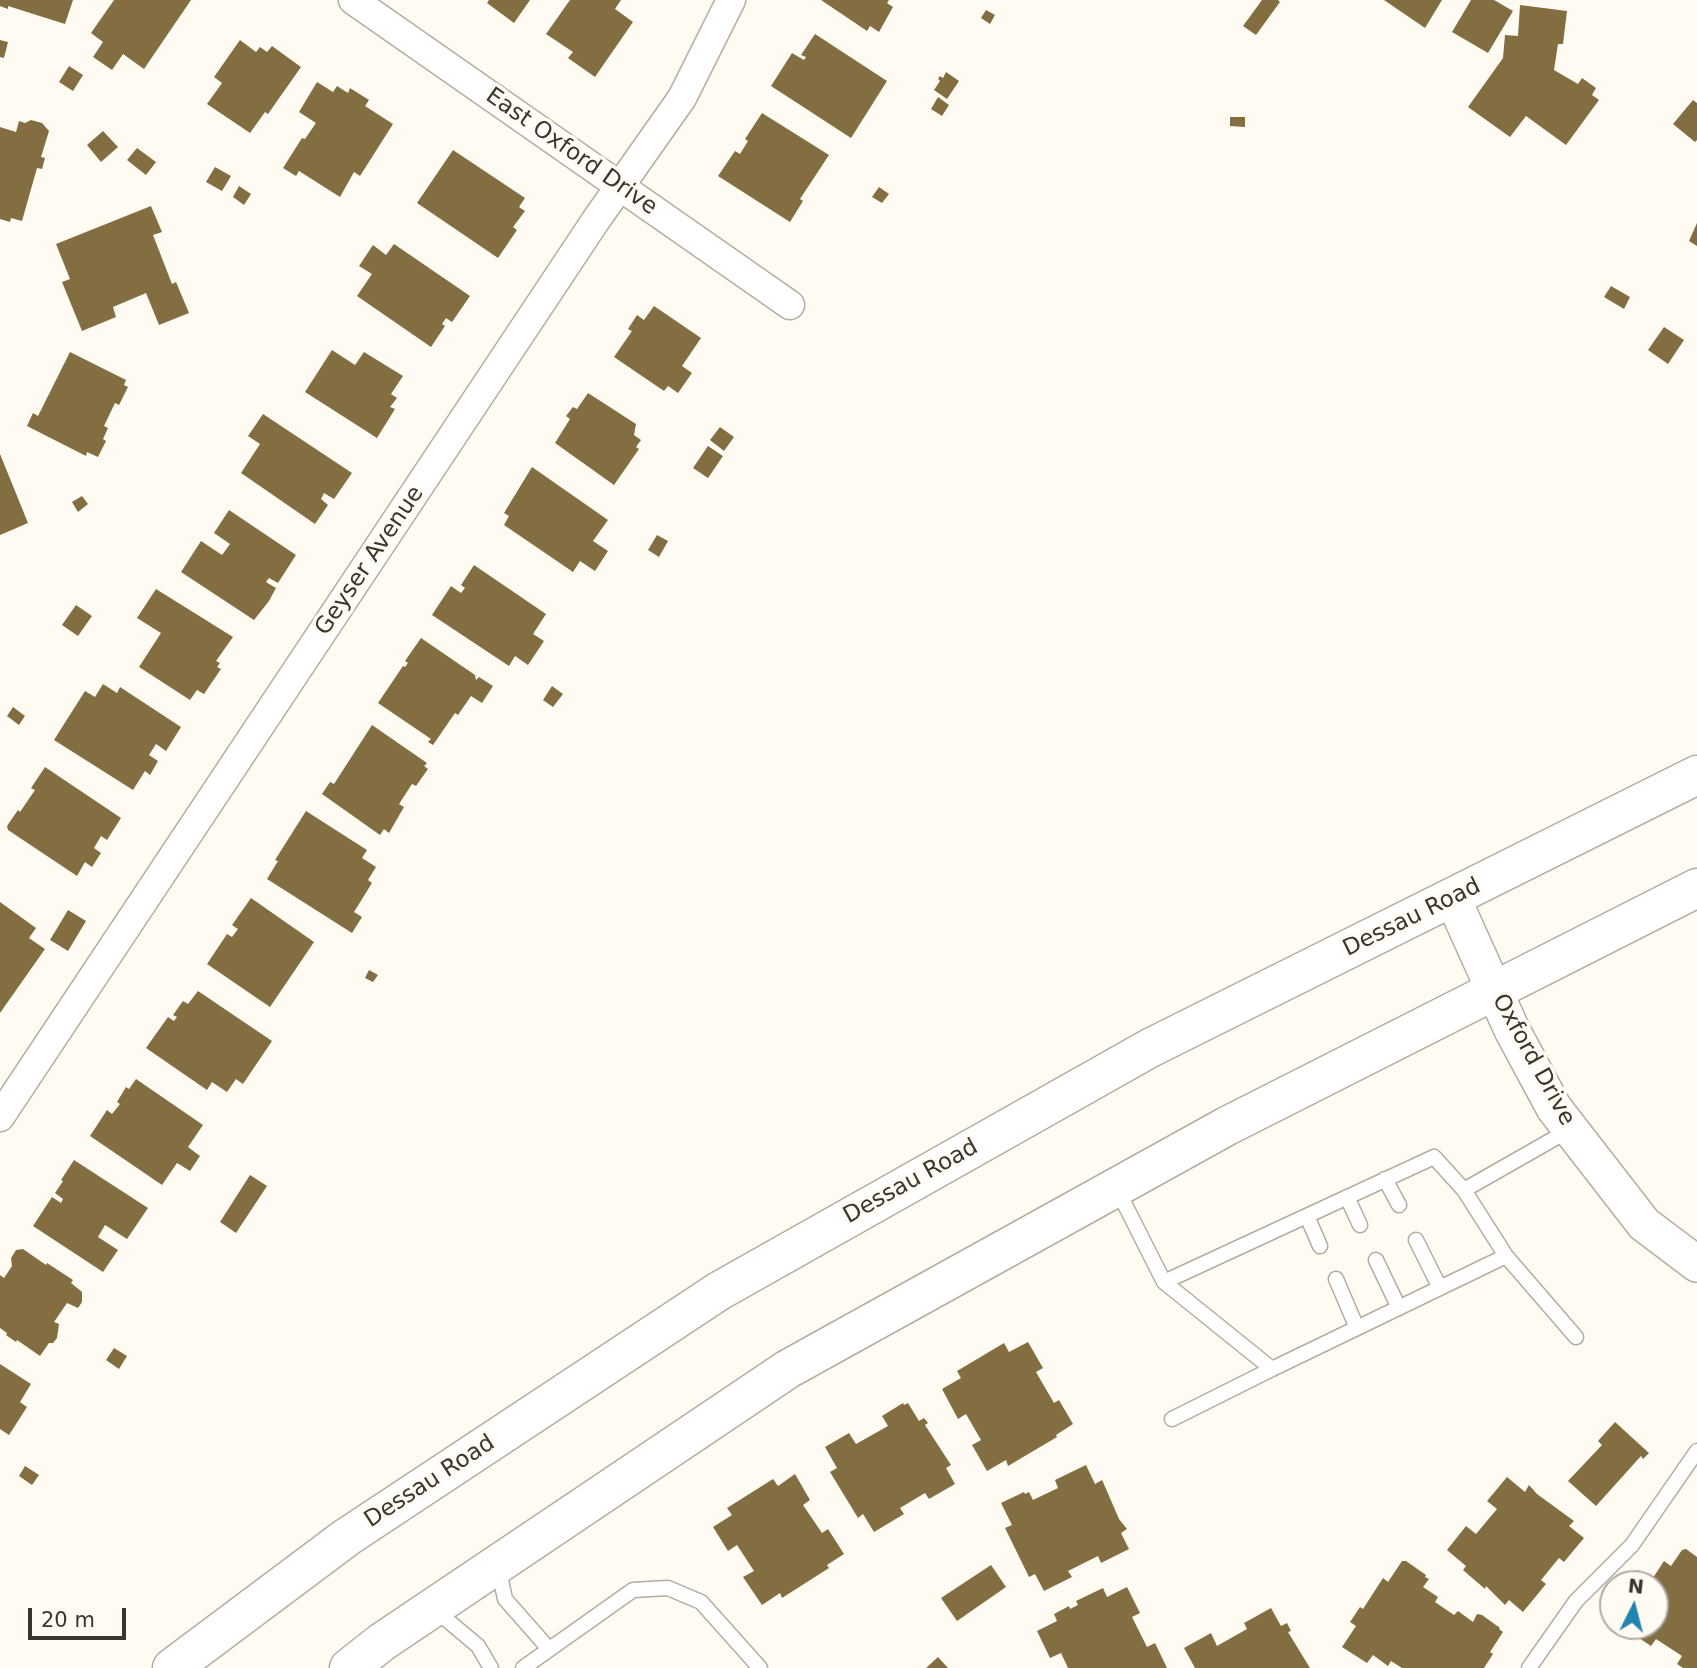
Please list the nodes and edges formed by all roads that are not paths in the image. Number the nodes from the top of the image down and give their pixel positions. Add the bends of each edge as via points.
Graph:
1 (353, 0) edge
2 (732, 0) edge
3 (619, 186) junction
4 (790, 304) dead end
5 (1697, 775) edge
6 (1697, 888) edge
7 (1453, 898) junction
8 (1494, 991) junction
9 (0, 1117) edge
10 (1571, 1129) junction
11 (1385, 1179) junction
12 (1116, 1188) junction
13 (1464, 1190) junction
14 (1347, 1197) junction
15 (1399, 1205) dead end
16 (1307, 1216) junction
17 (1360, 1225) dead end
18 (1416, 1240) dead end
19 (1320, 1246) dead end
20 (1506, 1256) junction
21 (1376, 1260) dead end
22 (1697, 1264) edge
23 (1335, 1279) dead end
24 (1164, 1282) junction
25 (1440, 1288) junction
26 (1399, 1308) junction
27 (1357, 1328) junction
28 (1576, 1338) dead end
29 (1272, 1369) junction
30 (1172, 1419) dead end
31 (1697, 1451) edge
32 (498, 1564) junction
33 (433, 1608) junction
34 (549, 1650) junction
35 (172, 1668) edge
36 (349, 1668) edge
37 (491, 1668) edge
38 (523, 1668) edge
39 (760, 1668) edge
40 (1530, 1668) edge

1 - 3 street, East Oxford Drive
2 - 3 street, Geyser Avenue via 682,98
3 - 4 street, East Oxford Drive
3 - 9 street, Geyser Avenue
5 - 7 main road, Dessau Road
6 - 8 main road
7 - 8 street, Oxford Drive
7 - 35 main road, Dessau Road via 1150,1048 719,1291 347,1536
8 - 10 street, Oxford Drive via 1554,1108
8 - 12 main road via 1227,1126
10 - 13 lane
10 - 22 street, Oxford Drive via 1644,1224
11 - 13 lane via 1434,1157
11 - 14 lane
11 - 15 lane
12 - 24 lane
12 - 32 main road via 789,1369
13 - 20 lane
14 - 16 lane
14 - 17 lane
16 - 19 lane
16 - 24 lane
18 - 25 lane
20 - 25 lane
20 - 28 lane
21 - 26 lane
23 - 27 lane
24 - 29 lane
25 - 26 lane
26 - 27 lane
27 - 29 lane
29 - 30 lane
31 - 40 lane via 1632,1545 1576,1601
32 - 33 main road
32 - 34 lane via 505,1599
33 - 36 main road
33 - 37 lane via 478,1646
34 - 38 lane
34 - 39 lane via 633,1590 668,1588 701,1602

